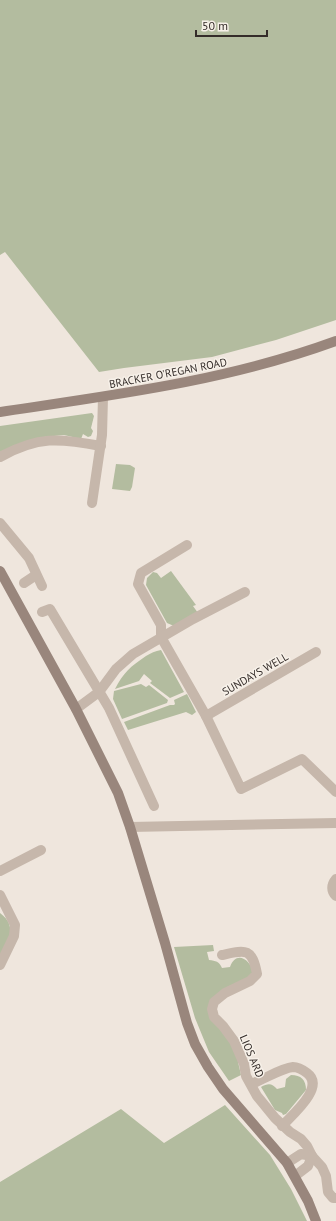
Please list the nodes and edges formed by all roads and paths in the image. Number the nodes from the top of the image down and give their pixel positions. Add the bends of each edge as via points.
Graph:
1 (336, 341) edge
2 (103, 397) junction
3 (0, 412) edge
4 (101, 446) junction
5 (0, 458) edge
6 (92, 503) dead end
7 (0, 523) edge
8 (187, 545) dead end
9 (0, 571) edge
10 (36, 575) junction
11 (24, 584) dead end
12 (42, 586) dead end
13 (245, 592) dead end
14 (42, 612) dead end
15 (161, 637) junction
16 (316, 652) dead end
17 (99, 692) junction
18 (76, 709) junction
19 (206, 716) junction
20 (336, 792) edge
21 (154, 806) dead end
22 (336, 823) edge
23 (130, 827) junction
24 (42, 850) dead end
25 (0, 871) edge
26 (336, 879) edge
27 (336, 896) edge
28 (0, 897) edge
29 (222, 955) dead end
30 (0, 965) edge
31 (256, 1082) dead end
32 (282, 1126) junction
33 (312, 1156) junction
34 (287, 1163) junction
35 (295, 1176) junction
36 (336, 1198) edge
37 (316, 1221) edge

1 - 2 main road, BRACKER O'REGAN ROAD via 244,370
2 - 3 main road, BRACKER O'REGAN ROAD
2 - 4 street
4 - 5 street via 54,440 34,443
4 - 6 street
7 - 10 street via 29,558
8 - 15 street via 141,573 138,584 162,625
9 - 18 main road
10 - 11 street
10 - 12 street
13 - 15 street
14 - 17 street via 50,608
15 - 17 street via 126,660
15 - 19 street
16 - 19 street, SUNDAYS WELL
17 - 18 street
17 - 21 street via 109,708
18 - 23 main road via 118,793
19 - 20 street via 242,789 302,759
22 - 23 street
23 - 34 main road via 186,1023 195,1044 223,1089
24 - 25 street
26 - 27 street via 332,888
28 - 30 street via 15,925 14,936
29 - 32 street, LIOS ARD via 242,951 255,961 257,974 250,981 214,1002 212,1010 214,1017 234,1041 246,1076 257,1096
31 - 32 street via 276,1078 288,1068 295,1067 309,1075 312,1082 309,1098
32 - 33 street, LIOS ARD via 301,1139
33 - 34 street via 301,1154
33 - 35 street via 308,1166
33 - 36 street, LIOS ARD via 326,1176 328,1192
34 - 35 main road
35 - 37 main road

